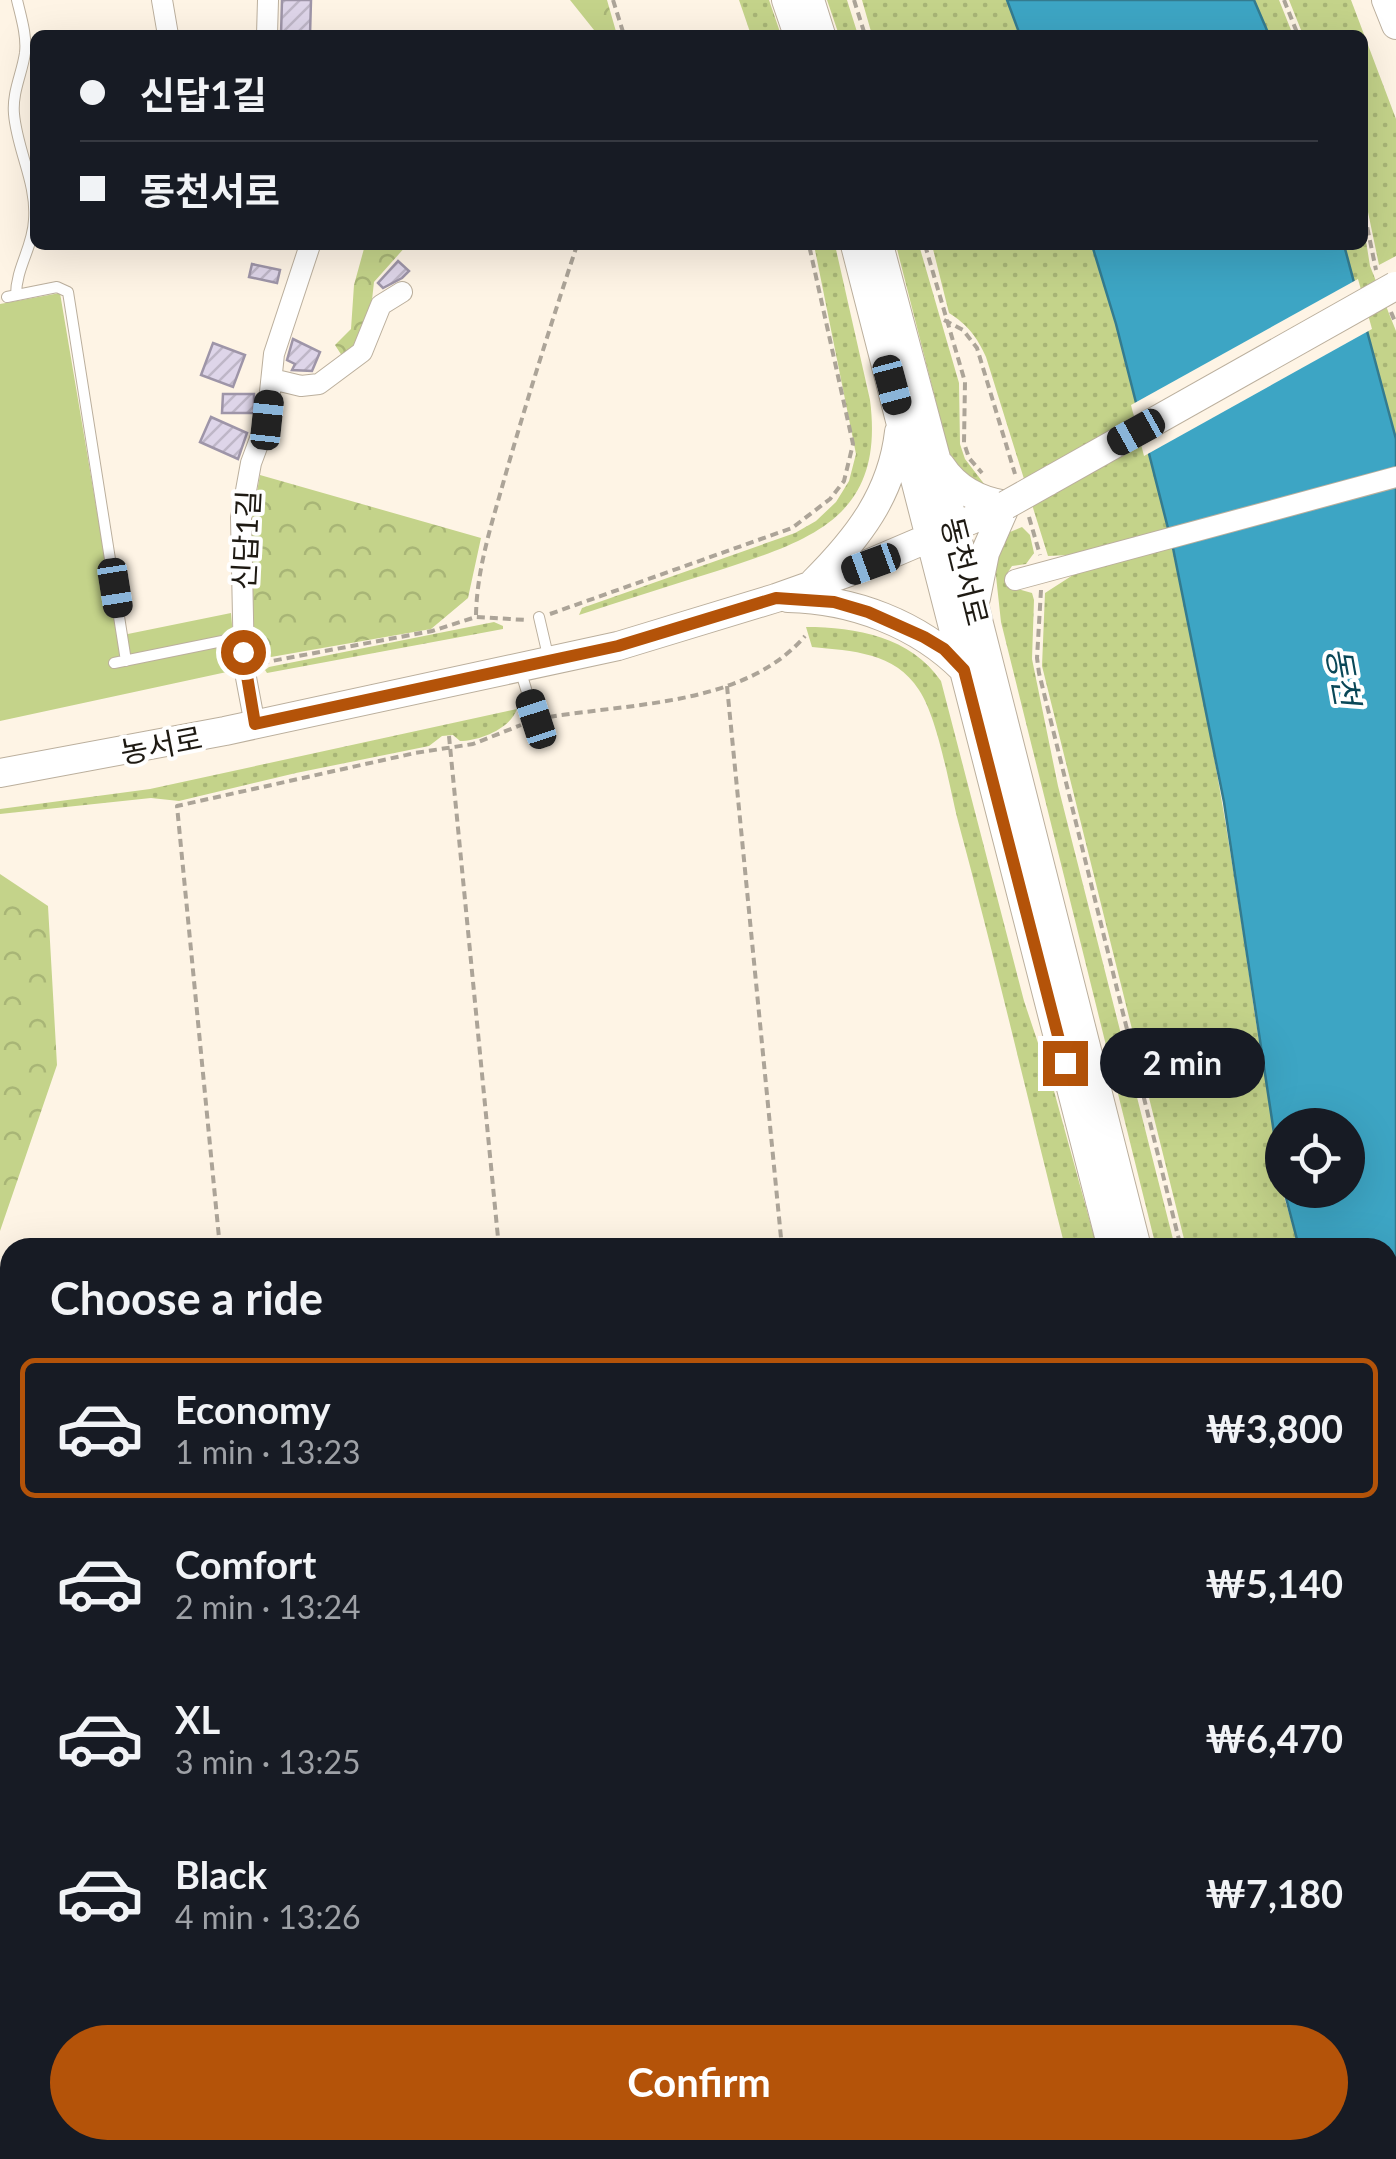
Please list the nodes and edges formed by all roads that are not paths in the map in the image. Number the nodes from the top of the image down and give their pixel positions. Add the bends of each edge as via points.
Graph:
1 (16, 0) edge
2 (162, 0) edge
3 (268, 0) edge
4 (786, 0) edge
5 (810, 0) edge
6 (1386, 0) edge
7 (1396, 25) edge
8 (167, 30) edge
9 (267, 30) edge
10 (796, 30) edge
11 (820, 30) edge
12 (30, 176) edge
13 (30, 234) edge
14 (308, 250) edge
15 (856, 250) edge
16 (880, 250) edge
17 (1391, 286) edge
18 (402, 292) dead end
19 (272, 379) junction
20 (901, 420) junction
21 (937, 461) junction
22 (1396, 477) edge
23 (1017, 510) junction
24 (944, 534) junction
25 (1016, 580) dead end
26 (810, 586) junction
27 (776, 598) junction
28 (975, 608) junction
29 (539, 618) road end
30 (242, 637) junction
31 (126, 660) junction
32 (550, 662) junction
33 (114, 663) dead end
34 (520, 669) junction
35 (964, 670) junction
36 (536, 719) road end
37 (255, 724) junction
38 (0, 773) edge
39 (1109, 1238) edge
40 (1133, 1238) edge

1 - 12 lane via 26,43 14,112
2 - 8 street
3 - 9 street
4 - 10 main road
5 - 11 main road
6 - 7 main road
13 - 31 lane via 12,296 57,287 68,292
14 - 19 street, 신답1길 via 276,344
15 - 20 main road, 동천서로
16 - 21 main road, 동천서로
17 - 23 main road, 농서로, bridge
18 - 19 street via 381,306 362,352 319,384
19 - 30 street, 신답1길 via 241,518
20 - 24 main road, 동천서로
20 - 26 main road via 897,454 876,508
21 - 23 main road via 968,493
21 - 24 main road, 동천서로
22 - 25 street
23 - 24 main road, 농서로
23 - 28 main road via 985,553
24 - 26 main road, 농서로
24 - 28 main road, 동천서로
24 - 35 main road, 동천서로
26 - 27 main road, 농서로
27 - 32 main road, 농서로
27 - 35 main road via 868,612 944,649
28 - 40 main road, 동천서로
29 - 32 lane
30 - 31 lane
30 - 37 street, 신답1길
31 - 33 lane
32 - 34 main road, 농서로
34 - 36 lane
34 - 37 main road, 농서로
35 - 39 main road, 동천서로
37 - 38 main road, 농서로

